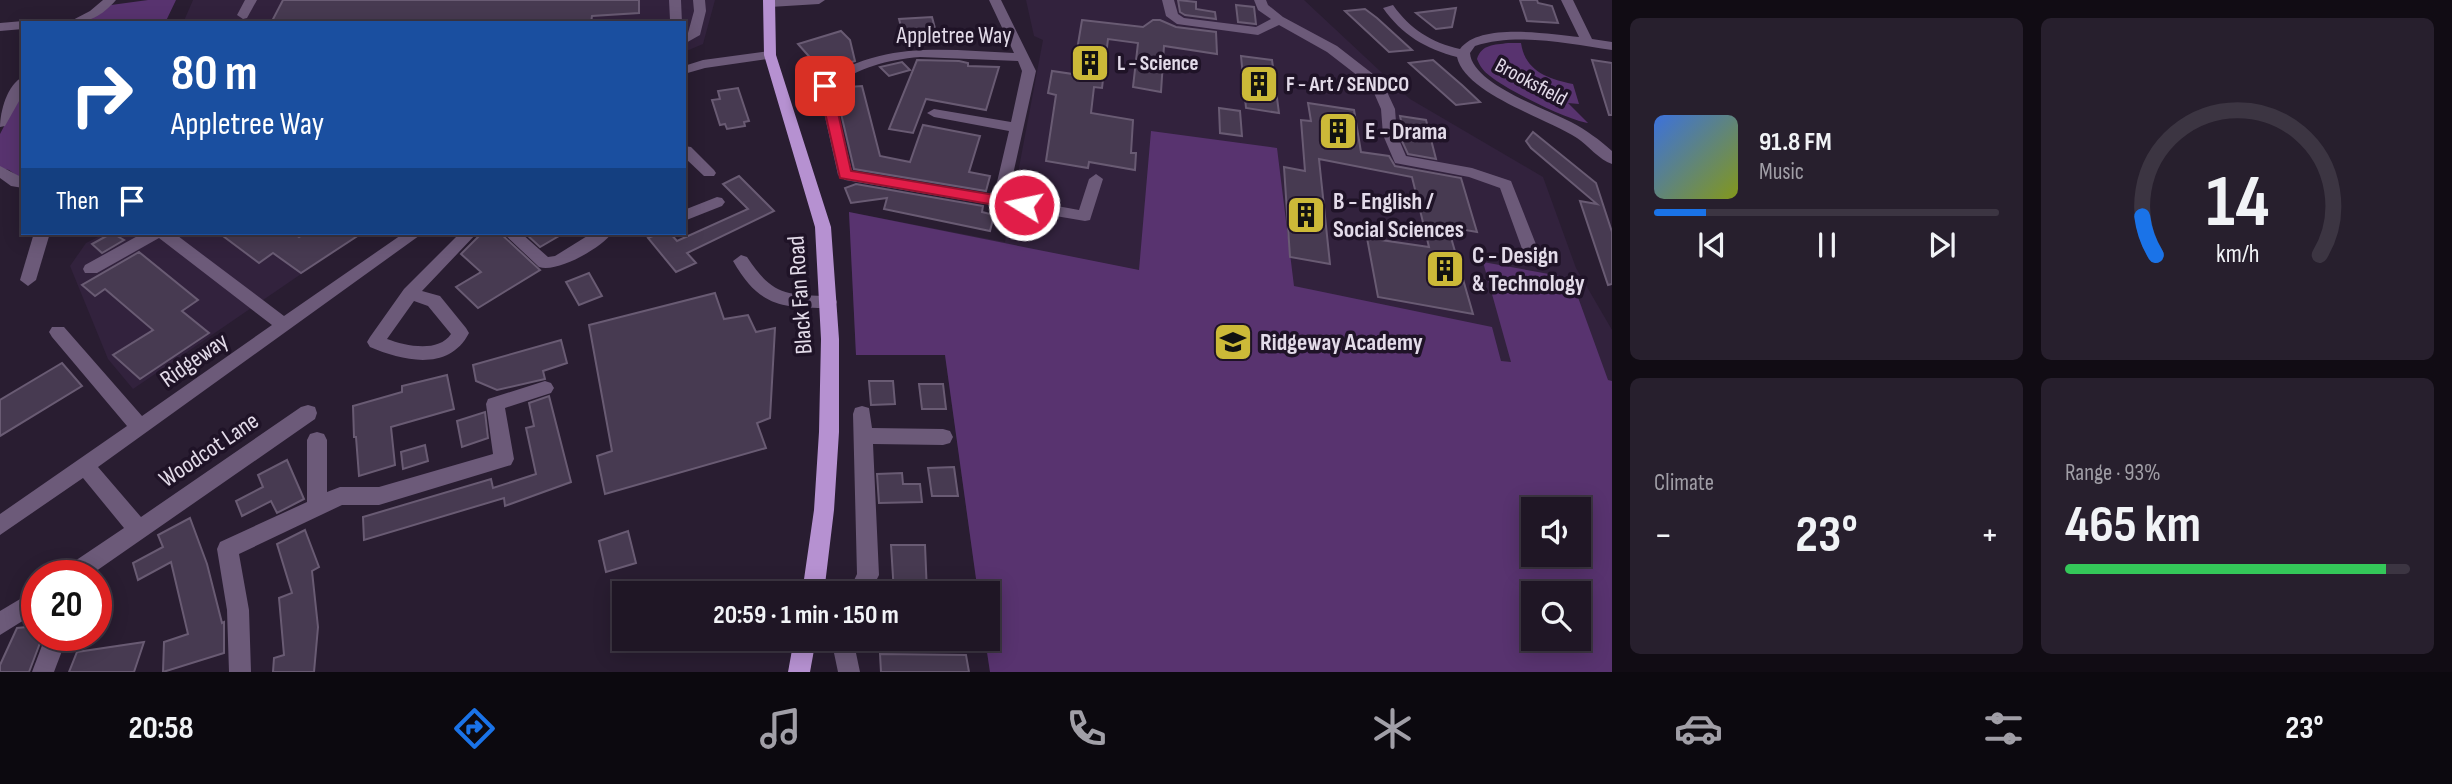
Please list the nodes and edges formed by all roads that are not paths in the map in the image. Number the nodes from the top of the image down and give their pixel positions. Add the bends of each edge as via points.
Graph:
1 (110, 0) edge
2 (251, 0) edge
3 (675, 0) edge
4 (699, 0) edge
5 (819, 0) edge
6 (995, 0) edge
7 (1168, 0) edge
8 (1260, 0) edge
9 (1567, 0) edge
10 (769, 1) edge
11 (1389, 8) dead end
12 (243, 15) dead end
13 (1279, 20) junction
14 (78, 21) edge
15 (676, 21) edge
16 (21, 26) edge
17 (0, 27) edge
18 (686, 39) edge
19 (1587, 42) junction
20 (1612, 46) edge
21 (1463, 54) junction
22 (770, 55) junction
23 (1024, 57) junction
24 (686, 69) edge
25 (21, 85) edge
26 (934, 113) dead end
27 (0, 123) edge
28 (1017, 128) junction
29 (1612, 135) edge
30 (1590, 138) junction
31 (688, 149) edge
32 (1612, 159) edge
33 (0, 171) edge
34 (709, 173) dead end
35 (1097, 179) dead end
36 (21, 183) edge
37 (999, 201) junction
38 (717, 202) dead end
39 (686, 215) edge
40 (41, 235) edge
41 (151, 235) edge
42 (167, 235) edge
43 (412, 235) edge
44 (467, 235) edge
45 (513, 235) edge
46 (601, 235) edge
47 (1533, 257) dead end
48 (741, 261) dead end
49 (91, 269) dead end
50 (28, 280) dead end
51 (410, 293) junction
52 (829, 302) junction
53 (285, 326) junction
54 (58, 332) dead end
55 (545, 388) dead end
56 (308, 413) dead end
57 (862, 415) dead end
58 (141, 428) junction
59 (864, 436) junction
60 (943, 437) dead end
61 (317, 440) dead end
62 (86, 467) junction
63 (317, 505) junction
64 (0, 526) edge
65 (139, 530) junction
66 (95, 560) edge
67 (815, 581) edge
68 (865, 581) edge
69 (21, 610) edge
70 (0, 624) edge
71 (51, 651) edge
72 (803, 651) edge
73 (845, 651) edge
74 (43, 672) edge
75 (240, 672) edge
76 (799, 672) edge
77 (849, 672) edge

1 - 14 street via 94,15
2 - 12 street
3 - 15 street
4 - 18 street via 694,35
5 - 10 street
6 - 23 street, Appletree Way
7 - 13 street via 1172,16 1181,21 1258,31
8 - 13 street via 1262,8
9 - 19 street
10 - 22 main road, Black Fan Road
11 - 21 street via 1423,41
13 - 47 street via 1332,49 1377,84 1400,160 1472,173 1506,186
16 - 17 street
19 - 20 street, Brooksfield
19 - 21 street, Brooksfield via 1486,37 1469,44
21 - 30 street, Brooksfield via 1467,66 1483,82
22 - 24 street
22 - 52 main road, Black Fan Road via 823,227
23 - 28 street, Appletree Way via 1029,71
23 - 37 street, Appletree Way via 901,53 840,73 825,86 845,175
25 - 27 street
26 - 28 street
28 - 37 street, Appletree Way
29 - 30 street
30 - 32 street, Brooksfield
31 - 34 street
33 - 36 street
35 - 37 street via 1085,216
38 - 39 street
40 - 50 street
41 - 49 street
42 - 53 street
43 - 53 street, Ridgeway
44 - 51 street
45 - 46 street via 545,263 559,261
48 - 52 street via 754,280 780,301
51 - 51 street via 377,344 418,354 447,349 458,341 460,333 434,301
52 - 67 main road, Black Fan Road via 830,432
53 - 58 street, Ridgeway
54 - 58 street
55 - 63 street via 495,404 504,459 380,496 340,496
56 - 65 street, Woodcot Lane
57 - 59 street
58 - 62 street, Ridgeway
59 - 60 street
59 - 68 street
61 - 63 street
62 - 64 street, Ridgeway
62 - 65 street
63 - 75 street via 227,549 238,606
65 - 66 street, Woodcot Lane
69 - 70 street
71 - 74 street
72 - 76 main road
73 - 77 street

